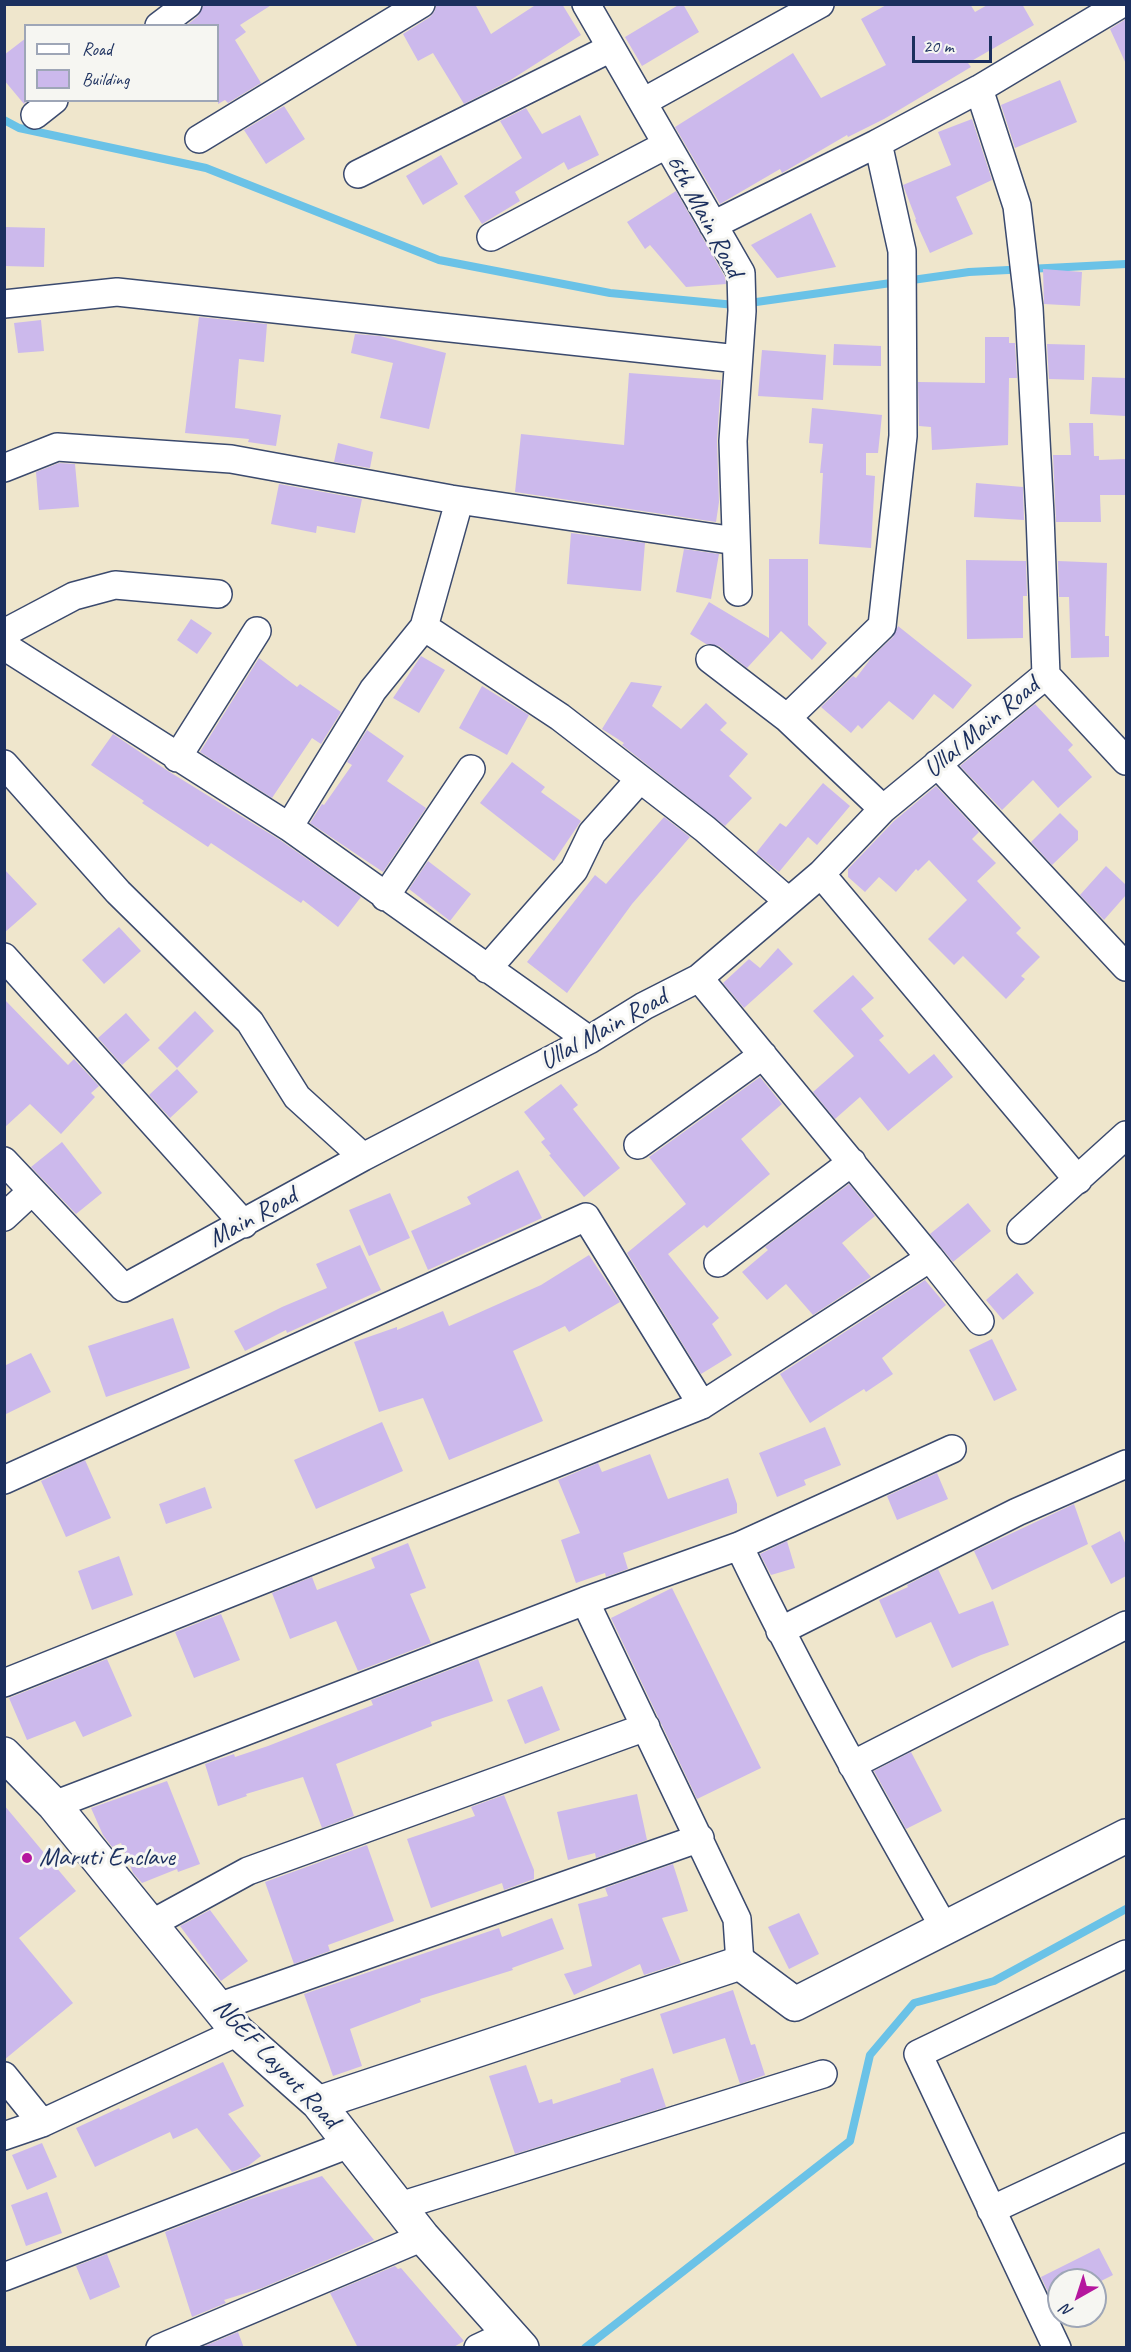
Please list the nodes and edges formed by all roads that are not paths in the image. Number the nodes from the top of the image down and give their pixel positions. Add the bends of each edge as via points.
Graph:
1 (188, 4) edge
2 (421, 4) edge
3 (586, 4) edge
4 (820, 4) edge
5 (1121, 4) edge
6 (162, 24) edge
7 (611, 48) junction
8 (980, 89) junction
9 (643, 102) junction
10 (199, 139) dead end
11 (878, 143) junction
12 (666, 145) junction
13 (358, 174) dead end
14 (713, 225) junction
15 (491, 237) dead end
16 (4, 304) edge
17 (738, 359) junction
18 (4, 468) edge
19 (451, 499) junction
20 (735, 541) junction
21 (738, 592) dead end
22 (218, 594) dead end
23 (424, 627) junction
24 (257, 631) dead end
25 (4, 633) edge
26 (4, 646) edge
27 (710, 659) dead end
28 (1046, 675) junction
29 (787, 718) junction
30 (177, 758) junction
31 (1126, 761) edge
32 (4, 764) edge
33 (938, 764) junction
34 (471, 769) dead end
35 (640, 779) junction
36 (883, 809) junction
37 (289, 827) junction
38 (821, 874) junction
39 (385, 897) junction
40 (788, 901) junction
41 (4, 957) edge
42 (1126, 967) edge
43 (488, 969) junction
44 (699, 978) junction
45 (589, 1041) junction
46 (763, 1055) junction
47 (501, 1087) joint
48 (1126, 1135) edge
49 (638, 1145) dead end
50 (363, 1156) junction
51 (4, 1161) edge
52 (852, 1162) junction
53 (1078, 1180) junction
54 (33, 1191) junction
55 (4, 1216) edge
56 (244, 1224) junction
57 (1021, 1230) dead end
58 (930, 1258) junction
59 (718, 1263) dead end
60 (980, 1322) dead end
61 (702, 1405) junction
62 (952, 1449) dead end
63 (1126, 1464) edge
64 (4, 1480) edge
65 (739, 1546) junction
66 (585, 1601) junction
67 (1126, 1625) edge
68 (780, 1631) junction
69 (4, 1683) edge
70 (646, 1727) junction
71 (4, 1754) edge
72 (852, 1765) junction
73 (54, 1805) junction
74 (1126, 1836) edge
75 (700, 1838) junction
76 (151, 1924) junction
77 (945, 1929) junction
78 (1126, 1954) edge
79 (740, 1963) junction
80 (228, 2020) junction
81 (823, 2074) dead end
82 (4, 2076) edge
83 (318, 2103) junction
84 (42, 2123) junction
85 (4, 2136) edge
86 (352, 2143) junction
87 (1126, 2147) edge
88 (399, 2206) junction
89 (991, 2210) junction
90 (423, 2237) junction
91 (4, 2277) edge
92 (516, 2340) edge
93 (160, 2348) edge
94 (478, 2348) edge
95 (1057, 2348) edge

1 - 6 street
2 - 10 street
3 - 7 street, 6th Main Road
4 - 9 street
5 - 8 street
7 - 9 street, 6th Main Road
7 - 13 street
8 - 11 street
8 - 28 street, Ullal Main Road via 1017,206 1040,515
9 - 12 street, 6th Main Road
11 - 14 street
11 - 29 street via 902,251 903,436 882,626
12 - 14 street, 6th Main Road
12 - 15 street
14 - 17 street, 6th Main Road via 741,273
16 - 17 street via 117,292
17 - 20 street, 6th Main Road
18 - 19 street via 57,447 231,459
19 - 20 street
19 - 23 street via 457,509
20 - 21 street, 6th Main Road
22 - 25 street via 115,585 74,596
23 - 35 street via 560,717
23 - 37 street via 373,690
24 - 30 street
26 - 30 street
27 - 29 street
28 - 31 street
28 - 33 street, Ullal Main Road
29 - 36 street
30 - 37 street
32 - 50 street via 118,892 250,1022 297,1097
33 - 36 street, Ullal Main Road
33 - 42 street
34 - 39 street
35 - 40 street
35 - 43 street via 592,833 574,870
36 - 38 street, Ullal Main Road
37 - 39 street
38 - 40 street, Ullal Main Road
38 - 53 street
39 - 43 street
40 - 44 street, Ullal Main Road
41 - 56 street
43 - 45 street
44 - 45 street, Ullal Main Road via 644,1006
44 - 46 street
45 - 47 street, Ullal Main Road
46 - 49 street
46 - 52 street
47 - 50 street, Main Road
48 - 53 street
50 - 56 street, Main Road
51 - 54 street
52 - 58 street
52 - 59 street
53 - 57 street
54 - 55 street
54 - 56 street, Main Road via 124,1288
58 - 60 street
58 - 61 street
61 - 64 street via 586,1217
61 - 69 street
62 - 65 street
63 - 68 street via 1017,1512
65 - 66 street
65 - 68 street
66 - 70 street
66 - 73 street
67 - 72 street
68 - 72 street
70 - 75 street
70 - 76 street via 248,1871
71 - 73 street, NGEF Layout Road
72 - 77 street
73 - 76 street, NGEF Layout Road
74 - 77 street
75 - 79 street via 737,1919
75 - 80 street
76 - 80 street, NGEF Layout Road
77 - 79 street via 795,2004
78 - 89 street via 918,2054
79 - 83 street
80 - 83 street, NGEF Layout Road
80 - 84 street
81 - 88 street
82 - 84 street
83 - 86 street, NGEF Layout Road
84 - 85 street
86 - 88 street, NGEF Layout Road
86 - 91 street
87 - 89 street
88 - 90 street, NGEF Layout Road
89 - 95 street
90 - 92 street, NGEF Layout Road
90 - 93 street
92 - 94 street

